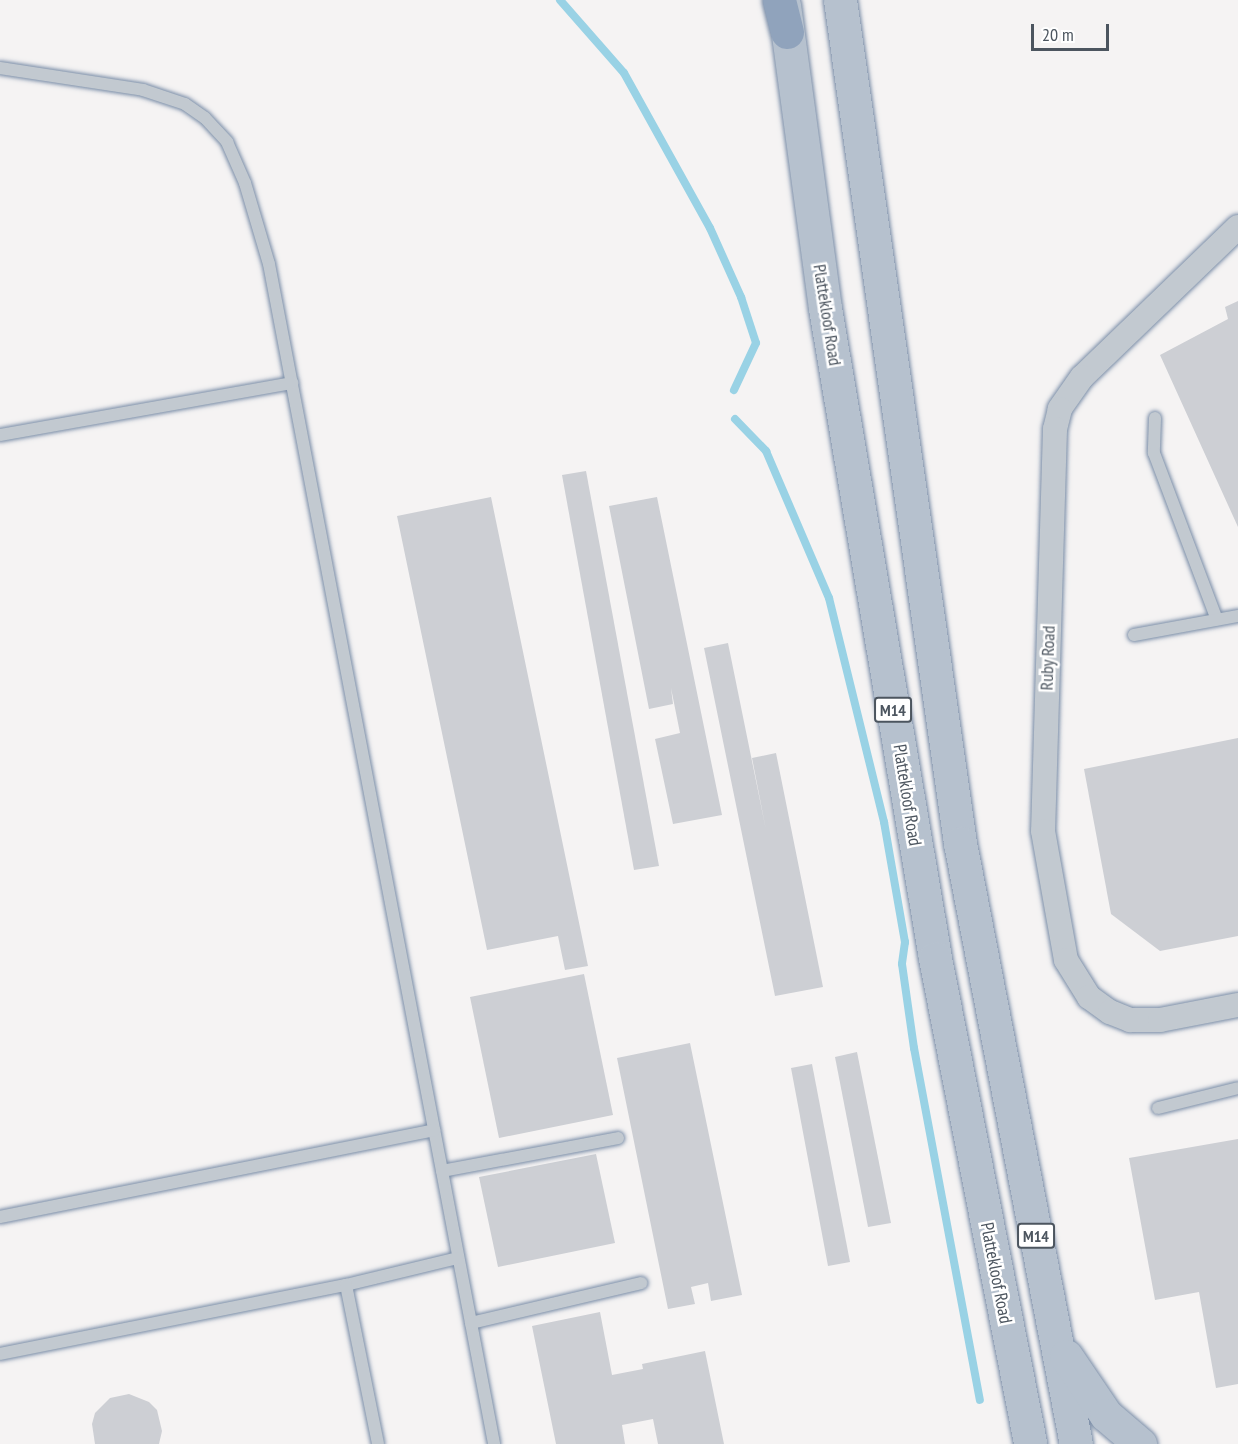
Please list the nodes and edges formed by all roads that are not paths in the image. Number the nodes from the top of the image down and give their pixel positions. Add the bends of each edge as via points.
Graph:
1 (781, 0) edge
2 (840, 0) edge
3 (787, 33) joint
4 (0, 68) edge
5 (1238, 227) edge
6 (292, 383) junction
7 (1155, 418) dead end
8 (0, 435) edge
9 (1238, 616) edge
10 (1217, 620) junction
11 (1134, 635) dead end
12 (1238, 1005) edge
13 (1238, 1088) edge
14 (1158, 1108) dead end
15 (434, 1130) junction
16 (618, 1138) dead end
17 (442, 1171) junction
18 (0, 1218) edge
19 (459, 1258) junction
20 (641, 1283) dead end
21 (346, 1286) junction
22 (471, 1323) junction
23 (1056, 1339) junction
24 (0, 1354) edge
25 (1023, 1435) edge
26 (378, 1444) edge
27 (494, 1444) edge
28 (1076, 1444) edge
29 (1140, 1444) edge

1 - 3 highway
2 - 23 main road, M14 via 960,843
3 - 25 main road, Plattekloof Road / M14 via 825,308 934,958
4 - 6 lane via 143,90 185,104 205,118 227,142 245,183 269,264
5 - 12 street, Ruby Road via 1082,377 1060,410 1055,429 1043,831 1066,960 1089,997 1130,1020 1160,1020
6 - 8 lane
6 - 15 lane
7 - 10 lane via 1154,453
9 - 10 lane
10 - 11 lane
13 - 14 lane
15 - 17 lane
15 - 18 lane
16 - 17 lane
17 - 19 lane
19 - 21 lane
19 - 22 lane
20 - 22 lane
21 - 24 lane
21 - 26 lane
22 - 27 lane
23 - 28 main road, M14
23 - 29 main road via 1106,1415

